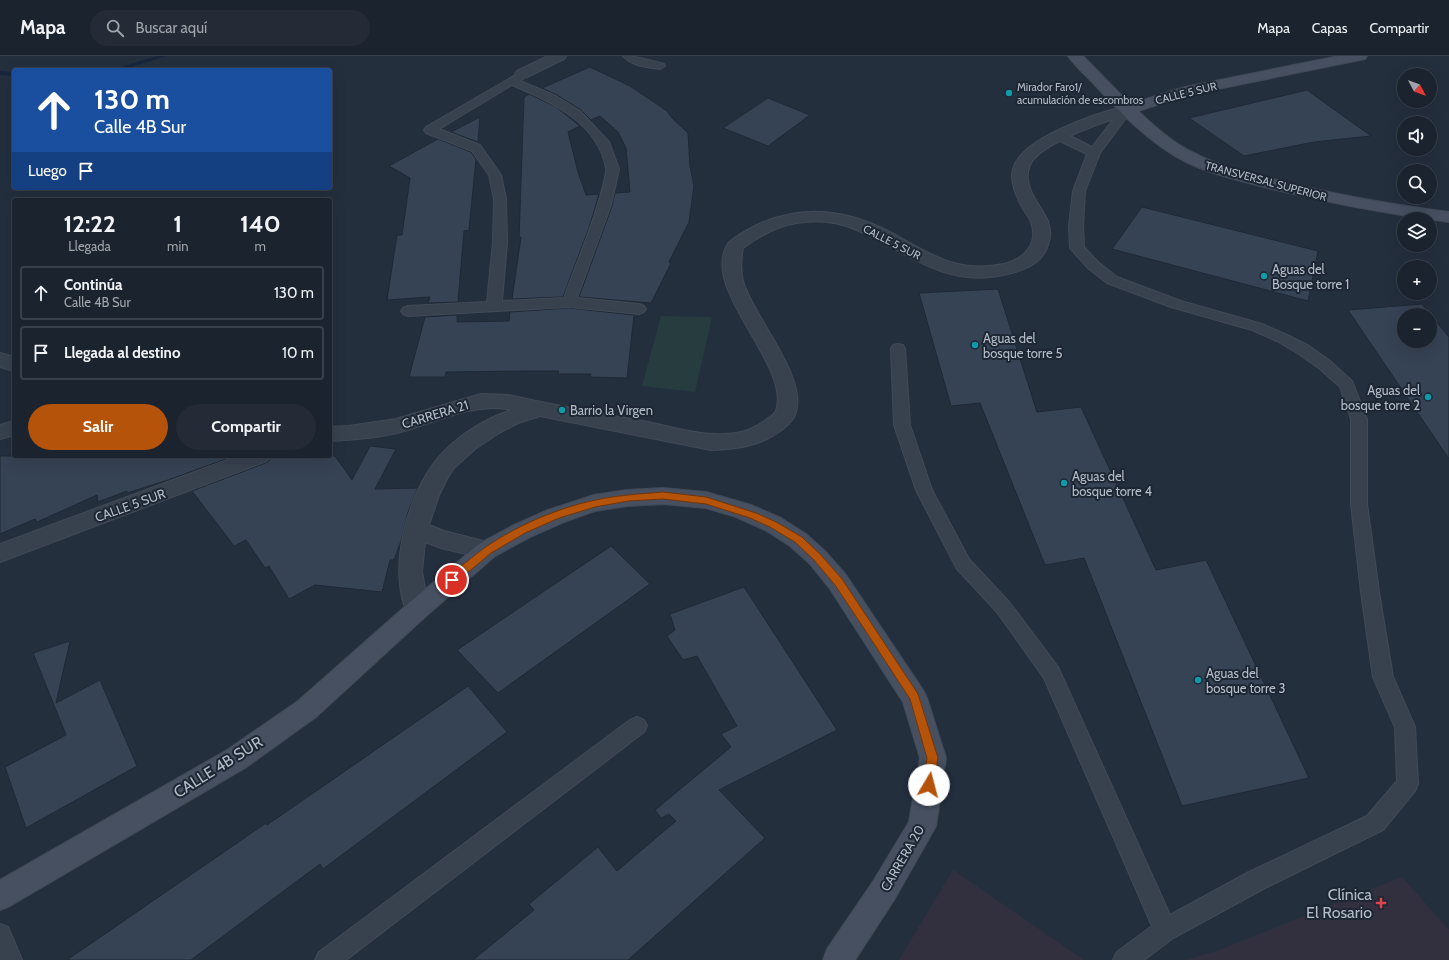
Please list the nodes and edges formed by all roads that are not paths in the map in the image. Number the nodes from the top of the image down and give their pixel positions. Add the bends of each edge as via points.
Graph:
1 (559, 56) edge
2 (628, 56) edge
3 (1075, 56) edge
4 (1360, 56) edge
5 (660, 66) dead end
6 (517, 78) junction
7 (1126, 110) junction
8 (1060, 136) junction
9 (1094, 153) junction
10 (1449, 217) edge
11 (569, 302) junction
12 (494, 306) junction
13 (639, 309) dead end
14 (408, 312) dead end
15 (898, 349) dead end
16 (0, 360) edge
17 (12, 363) edge
18 (539, 409) junction
19 (12, 429) edge
20 (0, 432) edge
21 (332, 434) edge
22 (255, 458) edge
23 (416, 529) junction
24 (487, 550) junction
25 (0, 553) edge
26 (416, 610) junction
27 (637, 726) dead end
28 (0, 896) edge
29 (1165, 930) junction
30 (0, 936) edge
31 (10, 960) edge
32 (327, 960) edge
33 (838, 960) edge
34 (1125, 960) edge

1 - 6 street
2 - 5 lane via 639,62
3 - 7 street, TRANSVERSAL SUPERIOR
4 - 7 street, CALLE 5 SUR via 1185,91
6 - 11 lane via 576,113 603,142 613,170 605,205
6 - 12 lane via 430,130 476,148 495,175 500,199 500,243
7 - 8 street, CALLE 5 SUR
7 - 9 lane
7 - 10 street, TRANSVERSAL SUPERIOR via 1180,152 1198,162 1225,171 1338,200
8 - 9 lane
8 - 18 street, CALLE 5 SUR via 1038,149 1026,160 1019,173 1022,188 1040,222 1042,234 1040,247 1026,262 994,271 967,273 938,266 865,227 819,217 801,216 779,220 747,235 734,246 734,283 786,383 788,401 785,415 756,437 736,442 711,442
9 - 29 lane via 1079,191 1076,226 1077,248 1093,265 1112,280 1138,291 1257,327 1282,338 1325,365 1347,385 1359,419 1359,504 1383,677 1405,727 1408,784 1375,823 1257,880
11 - 12 lane
11 - 13 lane
12 - 14 lane
15 - 29 lane via 902,425 924,490 963,564 1003,607 1050,674
16 - 17 street
18 - 21 street, CARRERA 21 via 508,402 481,401 396,426
18 - 23 street via 507,420 472,441 446,463 430,490
19 - 20 street
22 - 25 street, CALLE 5 SUR
23 - 24 street via 441,540
23 - 26 street via 411,560 411,585
24 - 26 street, CALLE 4B SUR
24 - 33 street, CARRERA 20 via 556,516 594,503 663,496 706,500 743,511 786,532 818,558 838,582 914,698 933,758 922,826
26 - 28 street, CALLE 4B SUR via 307,709 236,758
27 - 32 lane
29 - 34 lane
30 - 31 lane

